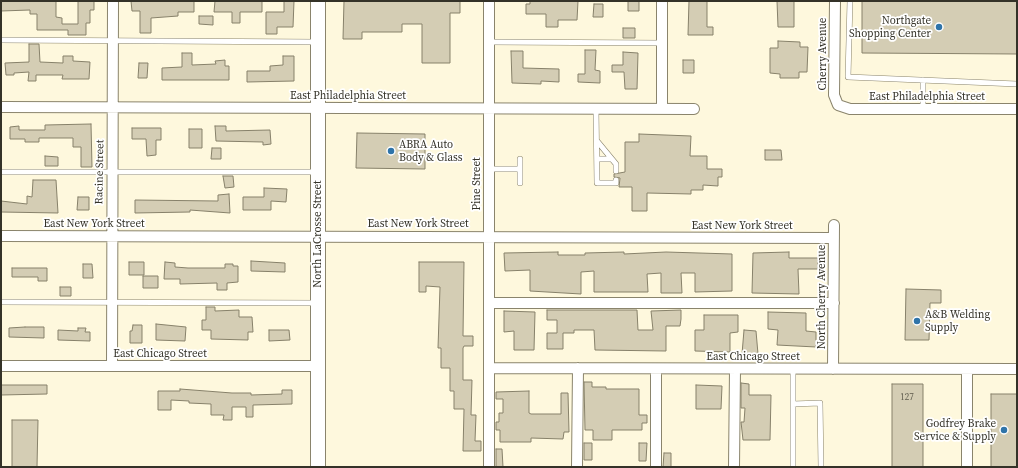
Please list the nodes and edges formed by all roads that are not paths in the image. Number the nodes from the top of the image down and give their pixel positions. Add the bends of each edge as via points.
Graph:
1 (113, 1) edge
2 (318, 1) edge
3 (490, 1) edge
4 (662, 1) edge
5 (835, 1) edge
6 (850, 1) edge
7 (1, 40) edge
8 (113, 40) junction
9 (318, 42) junction
10 (490, 42) junction
11 (662, 43) junction
12 (923, 80) junction
13 (1017, 84) edge
14 (838, 105) joint
15 (1, 107) edge
16 (113, 107) junction
17 (318, 108) junction
18 (490, 108) junction
19 (596, 109) junction
20 (662, 109) junction
21 (694, 109) dead end
22 (923, 109) junction
23 (1017, 109) edge
24 (596, 140) junction
25 (520, 159) dead end
26 (597, 159) junction
27 (611, 159) junction
28 (489, 169) junction
29 (520, 169) junction
30 (616, 171) dead end
31 (1, 172) edge
32 (112, 172) junction
33 (318, 172) junction
34 (616, 180) dead end
35 (520, 183) dead end
36 (834, 225) dead end
37 (318, 235) junction
38 (1, 236) edge
39 (112, 236) junction
40 (489, 237) junction
41 (834, 238) junction
42 (1, 302) edge
43 (112, 303) junction
44 (318, 303) junction
45 (489, 303) junction
46 (834, 303) junction
47 (1, 366) edge
48 (112, 366) junction
49 (318, 366) junction
50 (489, 368) junction
51 (578, 368) junction
52 (656, 369) junction
53 (735, 369) junction
54 (793, 369) junction
55 (833, 369) junction
56 (967, 369) junction
57 (1017, 369) edge
58 (793, 404) junction
59 (318, 467) edge
60 (489, 467) edge
61 (577, 467) edge
62 (656, 467) edge
63 (734, 467) edge
64 (793, 467) edge
65 (821, 467) edge
66 (967, 467) edge

1 - 8 street, Racine Street
2 - 9 main road, North LaCrosse Street
3 - 10 street, Pine Street
4 - 11 street
5 - 14 street, Cherry Avenue via 834,95
6 - 12 lane via 848,77
7 - 8 lane
8 - 9 lane
8 - 16 street, Racine Street
9 - 17 main road, North LaCrosse Street
10 - 11 lane
10 - 18 street, Pine Street
11 - 20 street
12 - 13 lane
12 - 22 lane
14 - 22 street, East Philadelphia Street via 850,109
15 - 16 street, East Philadelphia Street
16 - 17 street, East Philadelphia Street
16 - 32 street, Racine Street
17 - 18 street, East Philadelphia Street
17 - 33 main road, North LaCrosse Street
18 - 19 street, East Philadelphia Street
18 - 28 street, Pine Street
19 - 20 street, East Philadelphia Street
19 - 24 lane
20 - 21 street, East Philadelphia Street
22 - 23 street, East Philadelphia Street
24 - 26 lane
24 - 27 lane
25 - 29 lane
26 - 27 lane
26 - 34 lane via 597,183 616,183
27 - 30 lane via 616,164
28 - 29 lane
28 - 40 street, Pine Street
29 - 35 lane
31 - 32 lane
32 - 33 lane
32 - 39 street, Racine Street
33 - 37 main road, North LaCrosse Street
36 - 41 street, North Cherry Avenue
37 - 39 street, East New York Street
37 - 40 street, East New York Street
37 - 44 main road, North LaCrosse Street
38 - 39 street, East New York Street
39 - 43 street, Racine Street
40 - 41 street, East New York Street
40 - 45 street, Pine Street
41 - 46 street, North Cherry Avenue
42 - 43 lane
43 - 44 lane
43 - 48 street, Racine Street
44 - 49 main road, North LaCrosse Street
45 - 46 street
45 - 50 street, Pine Street
46 - 55 street, North Cherry Avenue
47 - 48 street, East Chicago Street
48 - 49 street, East Chicago Street
49 - 59 main road, North LaCrosse Street
50 - 51 street, East Chicago Street
50 - 60 street, Pine Street
51 - 52 street, East Chicago Street
51 - 61 street
52 - 53 street, East Chicago Street
52 - 62 street
53 - 54 street, East Chicago Street
53 - 63 street
54 - 55 street, East Chicago Street
54 - 58 lane
55 - 56 street, East Chicago Street
56 - 57 street, East Chicago Street
56 - 66 street
58 - 64 lane
58 - 65 lane via 820,403

